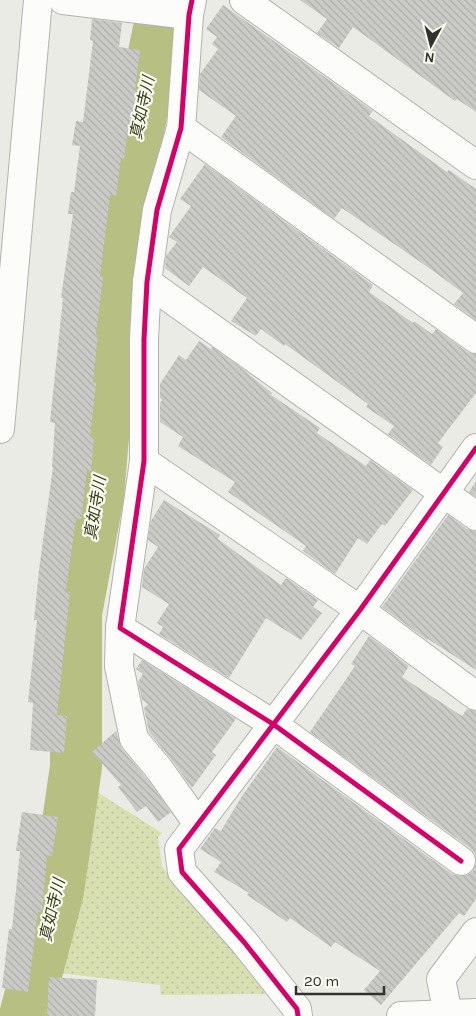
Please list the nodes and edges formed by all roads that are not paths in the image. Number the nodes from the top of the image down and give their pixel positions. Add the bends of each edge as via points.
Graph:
1 (38, 0) edge
2 (63, 0) edge
3 (244, 0) edge
4 (190, 8) edge
5 (181, 128) junction
6 (476, 165) edge
7 (147, 282) junction
8 (476, 339) edge
9 (0, 429) edge
10 (476, 448) edge
11 (144, 461) junction
12 (444, 492) junction
13 (476, 516) edge
14 (360, 610) junction
15 (120, 628) junction
16 (476, 696) edge
17 (273, 724) junction
18 (198, 824) junction
19 (461, 860) dead end
20 (476, 932) edge
21 (476, 1013) edge
22 (448, 1014) junction
23 (298, 1016) edge
24 (401, 1016) edge

1 - 9 street
2 - 4 street
3 - 6 street
4 - 5 street
5 - 7 street via 156,210
5 - 8 street
7 - 11 street
7 - 12 street
10 - 12 street
11 - 14 street
11 - 15 street
12 - 13 street
12 - 14 street
14 - 16 street
14 - 17 street
15 - 17 street
15 - 18 street via 119,666 134,739
17 - 18 street
17 - 19 street
18 - 23 street via 179,849 182,872 244,942 297,1009
20 - 22 street via 441,979
21 - 22 street
22 - 24 street

